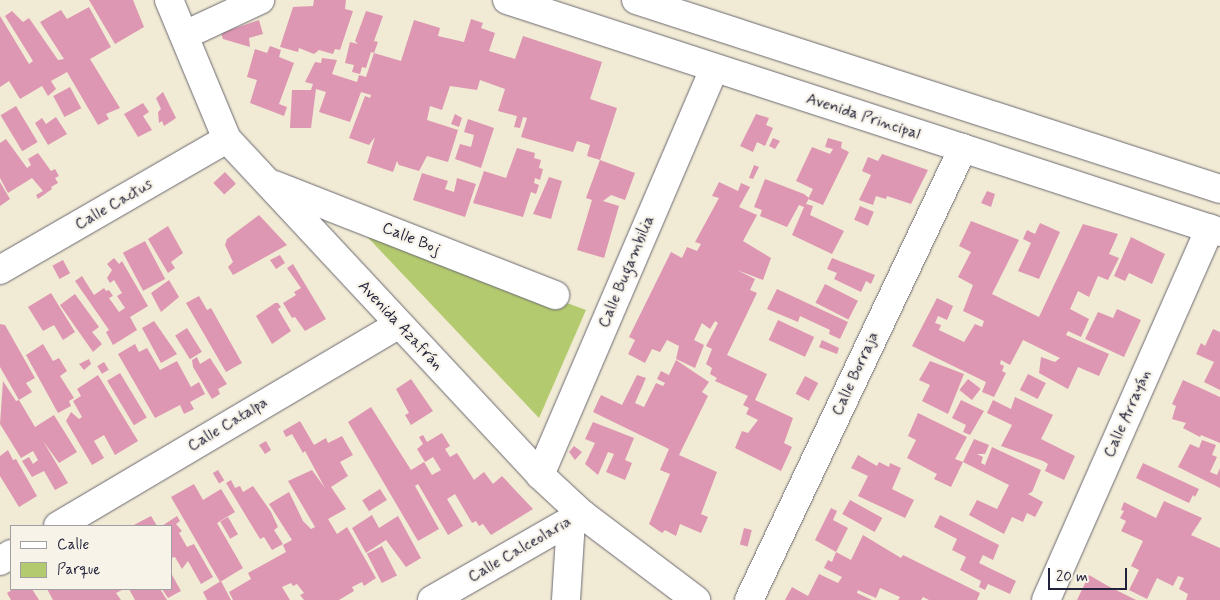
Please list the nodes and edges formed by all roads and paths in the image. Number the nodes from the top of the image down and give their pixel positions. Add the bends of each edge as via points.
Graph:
1 (169, 0) edge
2 (260, 0) edge
3 (507, 0) edge
4 (636, 0) edge
5 (185, 35) junction
6 (714, 70) junction
7 (227, 139) junction
8 (963, 148) junction
9 (268, 182) junction
10 (1220, 189) edge
11 (1215, 230) edge
12 (0, 270) edge
13 (555, 295) dead end
14 (398, 325) junction
15 (540, 474) junction
16 (576, 517) junction
17 (60, 525) edge
18 (432, 600) edge
19 (566, 600) edge
20 (696, 600) edge
21 (749, 600) edge
22 (1046, 600) edge

1 - 5 street, Avenida Azafrán
2 - 5 street
3 - 6 street, Avenida Principal
4 - 10 street
5 - 7 street, Avenida Azafrán
6 - 8 street, Avenida Principal
6 - 15 street, Calle Bugambilia
7 - 9 street, Avenida Azafrán
7 - 12 street, Calle Cactus
8 - 11 street, Avenida Principal
8 - 21 street, Calle Borraja
9 - 13 street, Calle Boj
9 - 14 street, Avenida Azafrán
11 - 22 street, Calle Arrayán
14 - 15 street, Avenida Azafrán
14 - 17 street, Calle Catalpa
15 - 16 street, Avenida Azafrán
16 - 18 street, Calle Calceolaria
16 - 19 street
16 - 20 street, Avenida Azafrán

